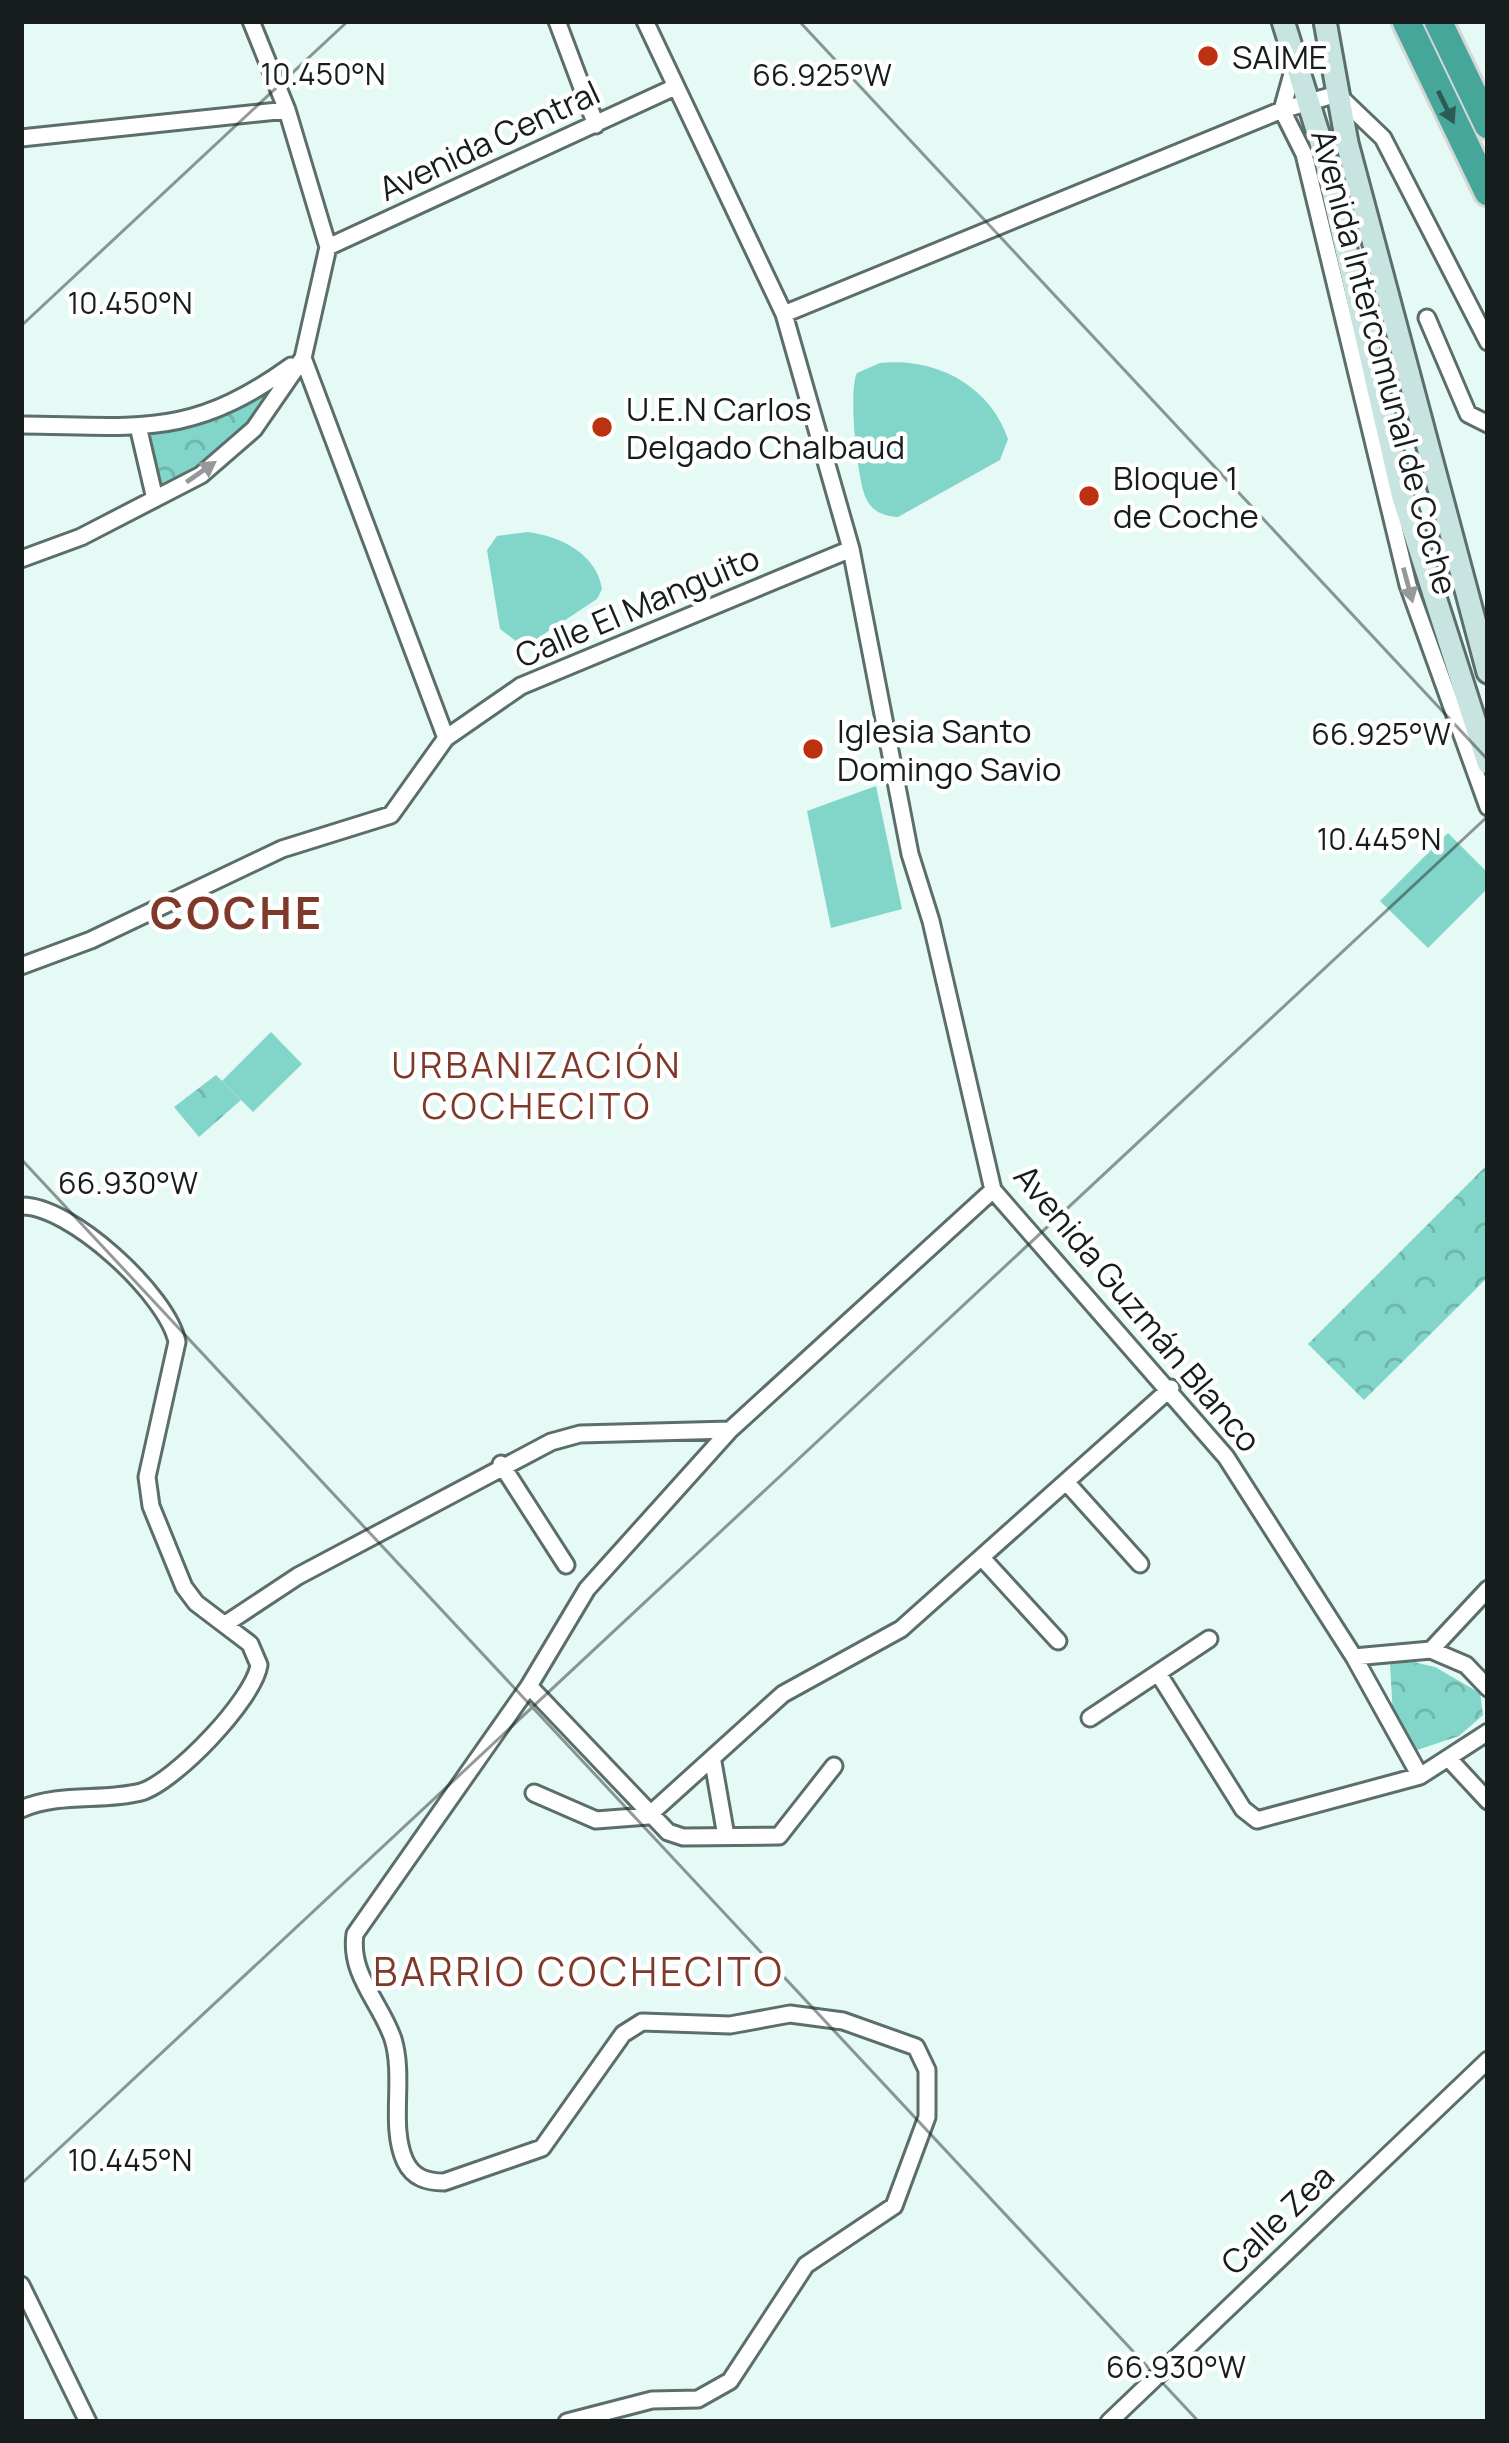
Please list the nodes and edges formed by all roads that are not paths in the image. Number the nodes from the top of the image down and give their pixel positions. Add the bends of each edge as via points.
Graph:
1 (250, 21) edge
2 (557, 21) edge
3 (645, 21) edge
4 (1283, 21) edge
5 (1325, 21) edge
6 (1406, 21) edge
7 (1438, 21) edge
8 (1294, 67) junction
9 (675, 87) junction
10 (1337, 94) junction
11 (1308, 101) junction
12 (287, 110) junction
13 (1282, 110) junction
14 (596, 125) junction
15 (1488, 125) edge
16 (21, 137) edge
17 (1488, 192) edge
18 (328, 247) junction
19 (784, 314) junction
20 (1427, 318) dead end
21 (1488, 342) edge
22 (303, 358) junction
23 (1488, 424) edge
24 (21, 425) edge
25 (138, 426) junction
26 (155, 499) junction
27 (851, 549) junction
28 (21, 559) edge
29 (1488, 672) edge
30 (446, 738) junction
31 (1488, 763) edge
32 (1488, 807) edge
33 (21, 966) edge
34 (993, 1190) junction
35 (21, 1206) edge
36 (1171, 1388) junction
37 (730, 1430) junction
38 (501, 1464) junction
39 (1068, 1484) junction
40 (982, 1559) junction
41 (1140, 1564) dead end
42 (566, 1565) dead end
43 (1488, 1589) edge
44 (227, 1623) junction
45 (1209, 1640) dead end
46 (1058, 1641) dead end
47 (1431, 1650) junction
48 (1354, 1657) junction
49 (1158, 1673) junction
50 (529, 1686) junction
51 (1488, 1688) edge
52 (1090, 1718) dead end
53 (1488, 1732) edge
54 (1449, 1759) junction
55 (713, 1762) junction
56 (835, 1766) dead end
57 (1420, 1776) junction
58 (534, 1793) dead end
59 (1488, 1801) edge
60 (21, 1809) edge
61 (648, 1816) junction
62 (726, 1836) junction
63 (1488, 2060) edge
64 (21, 2285) edge
65 (88, 2422) edge
66 (567, 2422) edge
67 (1109, 2422) edge

1 - 12 street
2 - 14 street
3 - 9 street, Avenida Guzmán Blanco
4 - 8 main road, Avenida Intercomunal de Coche
5 - 10 main road, Avenida Intercomunal de Coche
6 -> 17 highway
7 - 15 highway
8 - 11 main road, Avenida Intercomunal de Coche
8 - 13 street, Avenida Intercomunal de Coche
9 - 14 street, Avenida Central
9 - 19 street, Avenida Guzmán Blanco
10 - 11 street
10 - 21 street via 1383,138
10 - 29 main road, Avenida Intercomunal de Coche
11 - 13 street
11 - 31 main road, Avenida Intercomunal de Coche via 1408,514
12 - 16 street
12 - 18 street
13 - 19 street
13 -> 32 street, Avenida Intercomunal de Coche via 1304,154 1420,626
14 - 18 street, Avenida Central
18 - 22 street
19 - 27 street, Avenida Guzmán Blanco
20 - 23 street via 1468,414
22 - 25 street via 240,403 169,426
26 -> 22 street via 201,475 254,429
22 - 30 street
24 - 25 street
25 - 26 street
26 - 28 street
27 - 30 street, Calle El Manguito via 521,686
27 - 34 street, Avenida Guzmán Blanco via 910,854
30 - 33 street, Calle El Manguito via 391,814 282,849
34 - 36 street, Avenida Guzmán Blanco
34 - 37 street
35 - 44 street via 76,1224 173,1324 177,1342 147,1477 152,1506 184,1588
36 - 39 street
36 - 48 street, Avenida Guzmán Blanco via 1226,1456
37 - 38 street via 580,1434
37 - 50 street via 587,1589
38 - 42 street
38 - 44 street
39 - 40 street
39 - 41 street
40 - 46 street
40 - 55 street via 901,1629 783,1694
43 - 47 street
44 - 60 street via 256,1654 255,1682 169,1778 141,1792 62,1796
45 - 49 street
47 - 48 street
47 - 51 street via 1466,1665
48 - 57 street, Avenida Guzmán Blanco
49 - 52 street
49 - 57 street via 1257,1820
50 - 61 street
50 - 66 street via 355,1934 356,1966 392,2035 402,2152 414,2174 444,2182 542,2148 622,2034 642,2022 730,2025 790,2014 843,2021 916,2047 927,2069 928,2117 894,2206 806,2265 730,2381 698,2399 652,2400
53 - 54 street
54 - 57 street
54 - 59 street
55 - 61 street
55 - 62 street
56 - 62 street via 782,1834
58 - 61 street via 596,1820
61 - 62 street via 676,1835
63 - 67 street, Calle Zea
64 - 65 street

